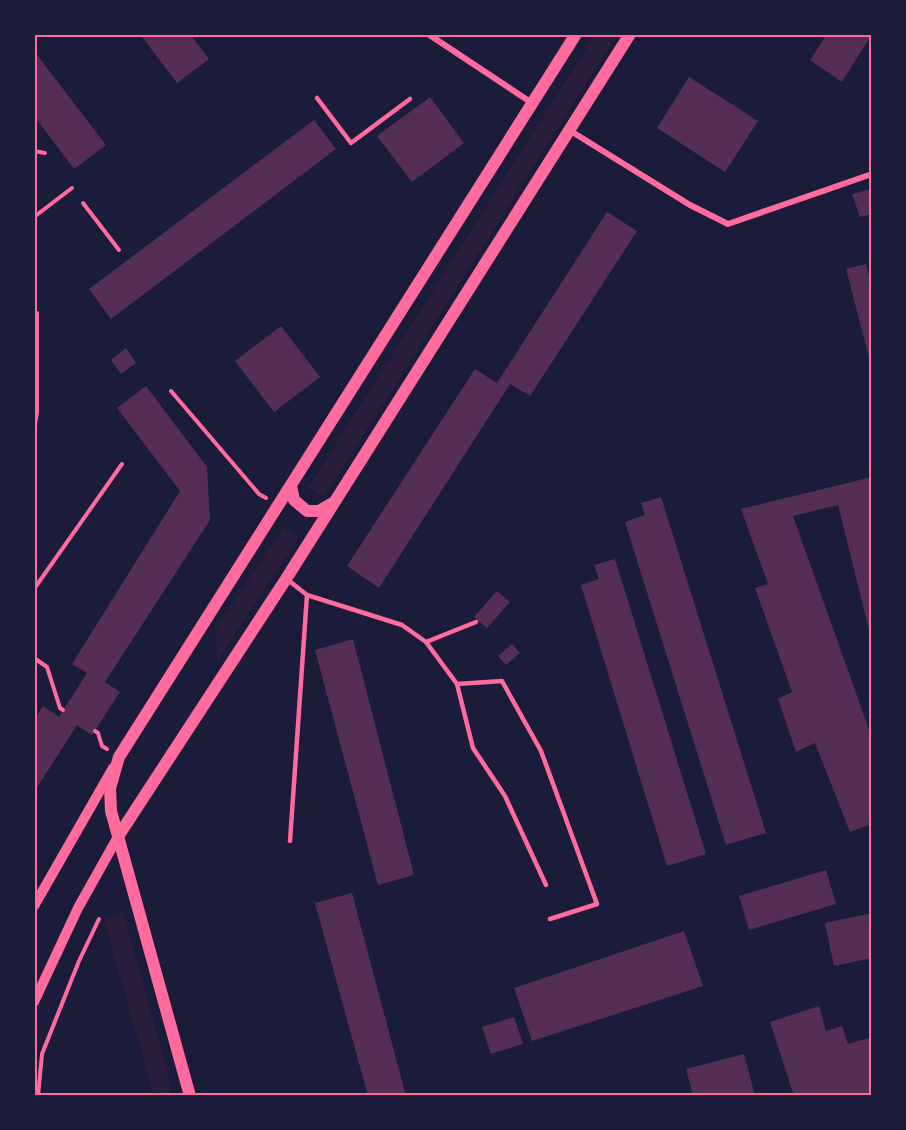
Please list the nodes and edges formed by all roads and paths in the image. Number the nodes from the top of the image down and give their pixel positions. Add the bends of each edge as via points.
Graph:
1 (428, 34) edge
2 (576, 34) edge
3 (630, 34) edge
4 (317, 98) dead end
5 (410, 99) dead end
6 (532, 103) junction
7 (569, 130) junction
8 (34, 151) edge
9 (45, 153) dead end
10 (872, 174) edge
11 (72, 188) dead end
12 (83, 203) dead end
13 (34, 217) edge
14 (119, 250) dead end
15 (37, 314) dead end
16 (171, 391) dead end
17 (34, 429) edge
18 (123, 464) dead end
19 (291, 486) junction
20 (334, 501) junction
21 (275, 504) dead end
22 (286, 579) junction
23 (34, 589) edge
24 (307, 595) junction
25 (476, 622) dead end
26 (426, 642) junction
27 (34, 658) edge
28 (457, 684) junction
29 (63, 710) dead end
30 (95, 731) dead end
31 (117, 755) junction
32 (119, 835) junction
33 (290, 841) dead end
34 (546, 885) dead end
35 (34, 906) edge
36 (99, 919) dead end
37 (550, 919) dead end
38 (34, 1002) edge
39 (38, 1095) edge
40 (190, 1095) edge

1 - 6 street
2 - 6 main road
3 - 7 main road
4 - 5 lane via 351,143
6 - 19 main road
7 - 10 street via 728,224
7 - 20 main road
8 - 9 path
11 - 13 path
12 - 14 path
15 - 17 path
16 - 21 path via 259,494
18 - 23 path
19 - 20 main road via 294,500 307,511 319,511
19 - 31 main road
20 - 22 main road
22 - 24 lane
22 - 32 main road
24 - 26 lane via 402,625
24 - 33 lane
25 - 26 lane
26 - 28 lane
27 - 29 path via 47,667
28 - 34 lane via 472,748 505,796
28 - 37 lane via 502,681 541,751 597,904
30 - 31 path via 102,746
31 - 32 main road via 110,788 111,811
31 - 35 street
32 - 38 street via 78,908
32 - 40 main road
36 - 39 path via 42,1054

